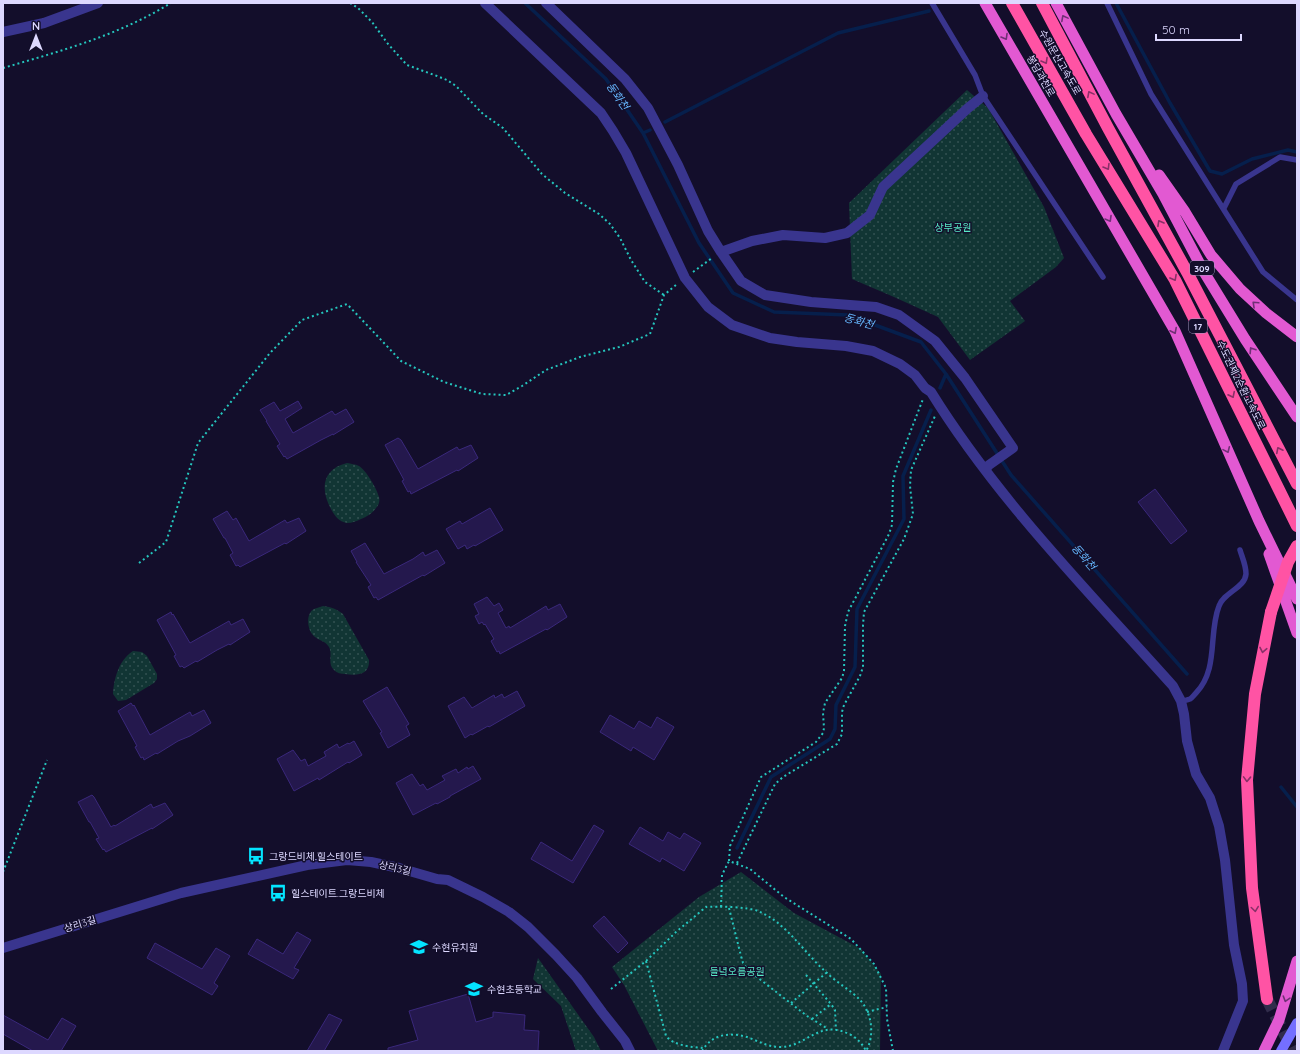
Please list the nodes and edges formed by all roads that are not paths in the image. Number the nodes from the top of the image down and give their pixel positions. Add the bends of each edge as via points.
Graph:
1 (98, 3) edge
2 (486, 3) edge
3 (546, 3) edge
4 (932, 3) edge
5 (985, 3) edge
6 (1012, 3) edge
7 (1042, 3) edge
8 (1056, 3) edge
9 (1107, 3) edge
10 (3, 32) edge
11 (983, 96) junction
12 (1116, 114) junction
13 (1108, 128) joint
14 (1086, 134) joint
15 (1297, 160) edge
16 (1224, 208) junction
17 (718, 254) junction
18 (1103, 277) dead end
19 (1297, 300) edge
20 (1297, 337) edge
21 (1297, 417) edge
22 (987, 467) junction
23 (1297, 484) edge
24 (1259, 521) junction
25 (1297, 526) edge
26 (1297, 546) edge
27 (1240, 550) dead end
28 (1297, 599) edge
29 (1297, 634) edge
30 (1181, 701) junction
31 (3, 948) edge
32 (1297, 961) edge
33 (1267, 999) tunnel mouth
34 (1297, 1023) edge
35 (630, 1051) edge
36 (1223, 1051) edge
37 (1264, 1051) edge
38 (1281, 1051) edge

1 - 10 street via 44,23
2 - 22 street via 601,113 626,153 687,276 708,307 732,326 770,338 873,351 900,364 931,392 962,439
3 - 17 street via 624,79 648,108 678,165
4 - 11 lane via 975,75
5 -> 24 highway, 봉담과천로 via 1175,331
6 -> 14 highway, 수원문산고속도로 / 17
13 -> 7 highway, 수원문산고속도로 / 17
12 -> 8 highway, 309
9 - 16 lane via 1151,94
11 - 17 street via 883,188 870,215 847,233 825,238 783,235 752,241
11 - 18 lane
20 -> 12 highway via 1240,290 1211,255 1185,212
21 -> 12 highway, 309 via 1204,272
23 -> 13 highway, 수도권제2순환고속도로 / 17 via 1187,272
14 -> 25 highway, 수도권제2순환고속도로 / 17 via 1175,280
15 - 16 lane via 1280,157 1236,184
16 - 19 lane via 1262,272
17 - 22 street via 741,282 765,295 876,308 899,315 935,341 965,378 1013,448
22 - 30 street via 1038,536 1173,686
24 - 28 highway
24 - 29 highway
26 -> 33 highway, bridge via 1288,562 1271,612 1255,694 1247,780 1252,888
27 - 30 lane via 1246,574 1243,582 1220,603 1215,617 1211,662 1203,686 1191,699
30 - 36 street via 1187,741 1196,774 1210,798 1219,826 1234,945 1242,984 1243,1001
31 - 35 street, 상리3길 via 181,892 307,865 347,860 370,862 448,880 509,912 528,927 566,967
32 -> 37 highway via 1279,1020
34 - 38 main road

